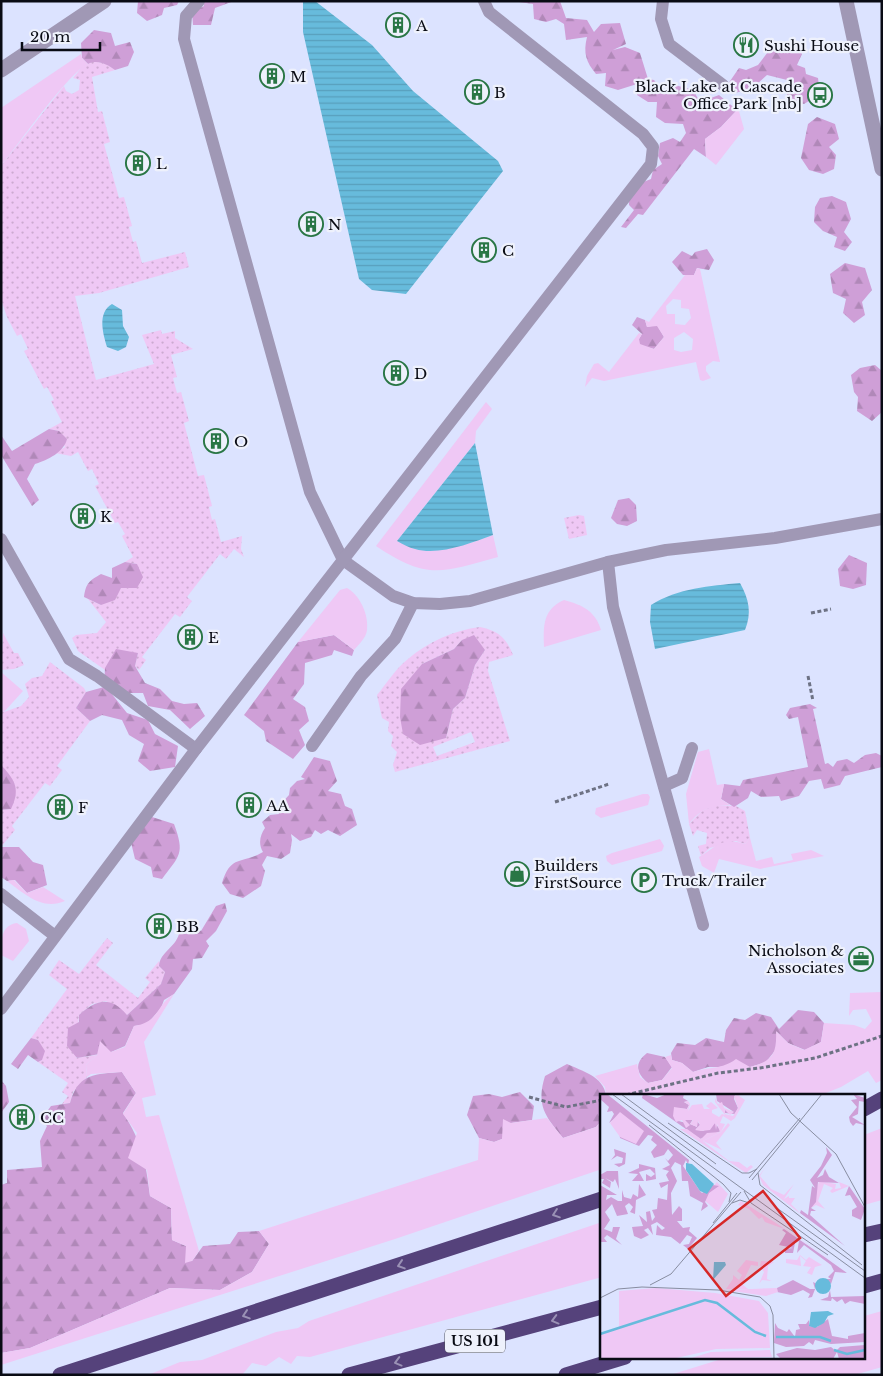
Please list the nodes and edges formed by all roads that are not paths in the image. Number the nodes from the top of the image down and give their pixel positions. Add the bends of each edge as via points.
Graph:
1 (104, 1) edge
2 (199, 1) edge
3 (484, 1) edge
4 (663, 1) edge
5 (846, 1) edge
6 (1, 70) edge
7 (722, 85) dead end
8 (882, 169) edge
9 (882, 519) edge
10 (1, 538) edge
11 (343, 560) junction
12 (608, 562) junction
13 (413, 602) junction
14 (312, 746) dead end
15 (692, 748) dead end
16 (196, 749) junction
17 (664, 786) junction
18 (1, 894) edge
19 (703, 925) dead end
20 (55, 936) junction
21 (1, 1009) edge
22 (882, 1099) edge
23 (866, 1108) edge
24 (882, 1111) edge
25 (866, 1114) edge
26 (600, 1200) edge
27 (882, 1230) edge
28 (866, 1234) edge
29 (882, 1281) edge
30 (866, 1285) edge
31 (600, 1309) edge
32 (622, 1358) edge
33 (60, 1375) edge
34 (349, 1375) edge
35 (566, 1375) edge

1 - 6 street
2 - 11 lane via 186,16 184,39 310,492
3 - 11 lane via 489,12 643,134 653,147 651,164
4 - 7 lane via 661,19 669,44
5 - 8 street
9 - 12 lane via 775,538 666,550
10 - 16 lane via 69,659
11 - 13 lane via 393,596
11 - 16 lane
12 - 13 lane via 470,601
12 - 17 lane via 613,607
13 - 14 lane via 395,639 361,676
15 - 17 lane via 682,778
16 - 20 lane
17 - 19 lane
18 - 20 lane
20 - 21 lane
22 - 23 highway
24 - 25 highway
26 -> 33 highway
27 - 28 highway
29 - 30 highway
31 -> 34 highway, US 101
32 - 35 highway

